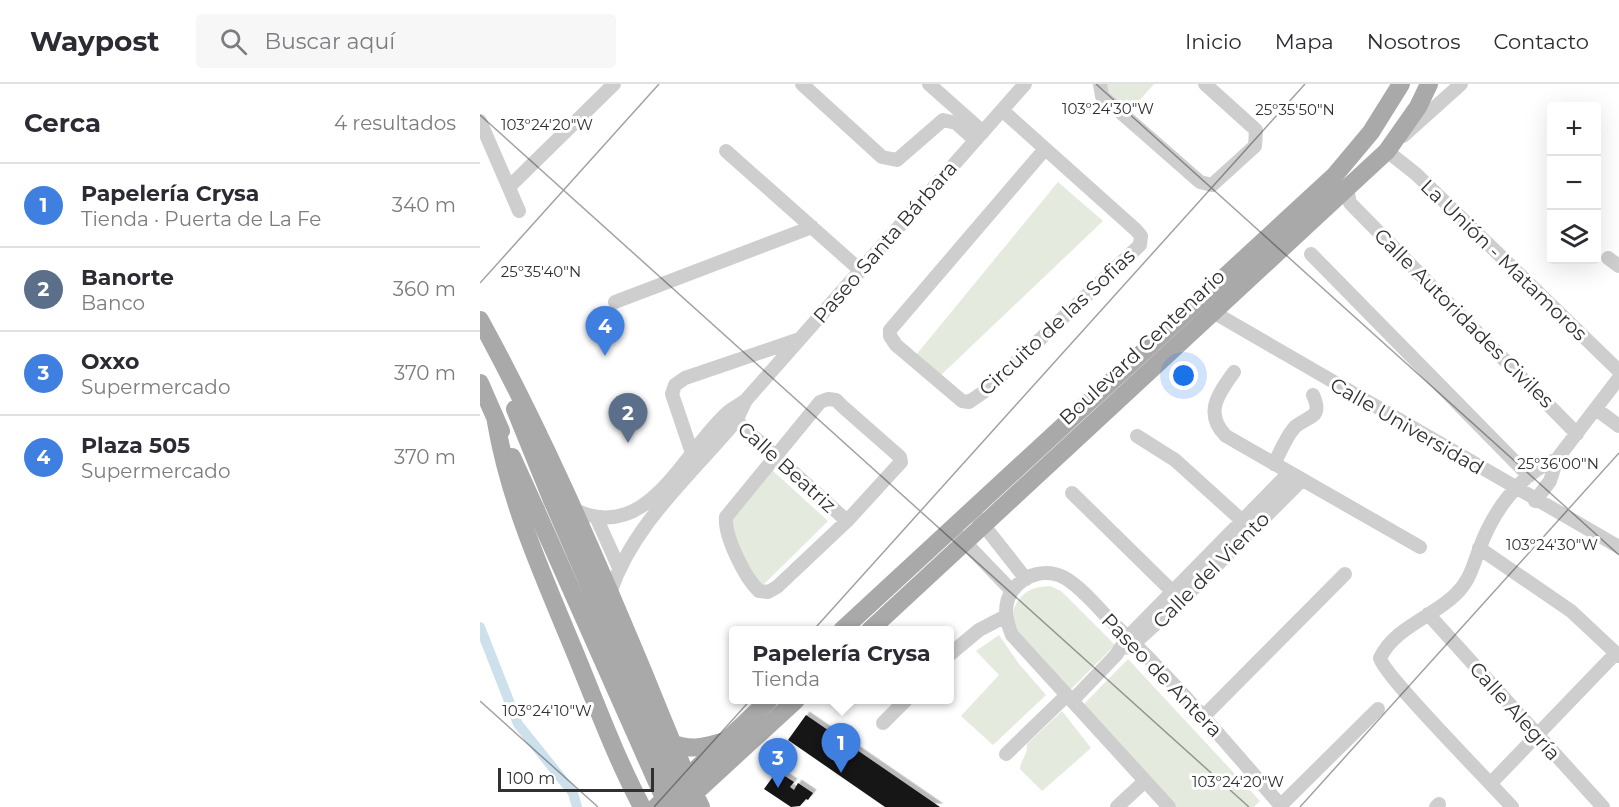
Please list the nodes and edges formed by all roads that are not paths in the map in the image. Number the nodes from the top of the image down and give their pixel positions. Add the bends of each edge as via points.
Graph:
1 (614, 84) edge
2 (802, 84) edge
3 (929, 84) edge
4 (1025, 84) edge
5 (1101, 84) edge
6 (1205, 84) edge
7 (1401, 84) edge
8 (1422, 84) edge
9 (1429, 84) edge
10 (1461, 84) edge
11 (1002, 110) junction
12 (480, 121) edge
13 (979, 136) junction
14 (1391, 146) junction
15 (1045, 149) junction
16 (1358, 149) junction
17 (726, 151) dead end
18 (509, 187) junction
19 (1344, 197) junction
20 (519, 211) dead end
21 (812, 226) junction
22 (1311, 254) dead end
23 (860, 270) junction
24 (615, 302) dead end
25 (1196, 302) junction
26 (1213, 312) junction
27 (480, 321) edge
28 (799, 340) junction
29 (1619, 371) edge
30 (1234, 372) dead end
31 (1619, 378) edge
32 (480, 383) edge
33 (1313, 395) dead end
34 (1596, 409) junction
35 (732, 417) junction
36 (496, 422) junction
37 (1619, 426) edge
38 (1577, 434) junction
39 (1137, 436) dead end
40 (692, 453) junction
41 (774, 455) junction
42 (1557, 459) junction
43 (1274, 464) junction
44 (1289, 473) junction
45 (1529, 476) junction
46 (1302, 480) junction
47 (1513, 488) junction
48 (1072, 493) dead end
49 (1535, 501) junction
50 (573, 509) junction
51 (971, 509) junction
52 (597, 519) junction
53 (847, 521) junction
54 (984, 524) junction
55 (1246, 525) junction
56 (952, 527) junction
57 (965, 542) junction
58 (1420, 547) dead end
59 (1479, 548) junction
60 (1619, 548) edge
61 (619, 568) junction
62 (1345, 574) dead end
63 (1026, 579) junction
64 (1012, 591) junction
65 (610, 594) junction
66 (1176, 596) junction
67 (1428, 614) junction
68 (1006, 616) junction
69 (846, 626) edge
70 (874, 626) edge
71 (1132, 641) junction
72 (954, 651) edge
73 (1618, 655) edge
74 (1069, 698) junction
75 (764, 704) edge
76 (791, 704) edge
77 (901, 704) edge
78 (1378, 709) dead end
79 (1203, 717) junction
80 (883, 723) dead end
81 (1536, 735) junction
82 (669, 739) junction
83 (725, 741) junction
84 (1006, 754) dead end
85 (619, 759) junction
86 (1145, 781) junction
87 (1491, 783) junction
88 (692, 796) edge
89 (1281, 806) edge
90 (642, 807) edge
91 (656, 807) edge
92 (668, 807) edge
93 (679, 807) edge
94 (1117, 807) edge
95 (1169, 807) edge
96 (1512, 807) edge
97 (1603, 807) edge

1 - 18 street
2 - 13 street via 882,157 897,160 943,120
3 - 13 street
4 - 11 street, Paseo Santa Bárbara
5 - 6 street via 1102,96 1200,182 1212,185 1255,146 1257,134
7 - 16 main road, Boulevard Centenario
8 - 16 main road via 1374,139
9 - 14 main road, Boulevard Centenario
10 - 14 street
11 - 13 street, Paseo Santa Bárbara
11 - 15 street, Circuito de las Sofias
12 - 18 street
13 - 23 street, Paseo Santa Bárbara
14 - 19 main road, Boulevard Centenario
14 - 29 street, La Unión - Matamoros
15 - 15 street, Circuito de las Sofias via 1136,230 1141,236 1140,245 985,391 969,402 962,401 896,345 890,330
16 - 25 main road, Boulevard Centenario via 1335,175
17 - 21 street
18 - 20 street
19 - 26 main road, Boulevard Centenario
19 - 38 street, Calle Autoridades Civiles
21 - 23 street
21 - 24 street
22 - 45 street
23 - 28 street, Paseo Santa Bárbara
25 - 26 street, Calle Universidad
25 - 51 main road, Boulevard Centenario
26 - 47 street, Calle Universidad
26 - 54 main road, Boulevard Centenario
27 - 50 main road via 524,400
27 - 88 main road, bridge via 552,500
28 - 35 street, Paseo Santa Bárbara
28 - 40 street via 685,378 675,385 672,394
30 - 43 street via 1215,399 1215,420 1226,436
31 - 34 street
32 - 36 main road
33 - 43 street via 1317,409 1314,416 1295,427
34 - 37 street
34 - 38 street
35 - 40 street, Paseo Santa Bárbara
35 - 41 street, Calle Beatriz
35 - 61 street, Paseo Santa Bárbara via 646,523
36 - 85 main road via 526,530
36 - 92 main road, bridge
38 - 42 street
39 - 55 street via 1175,460
40 - 52 street, Paseo Santa Bárbara via 638,510 611,519
41 - 53 street, Calle Beatriz
41 - 53 street via 820,402 828,399 836,400 900,457 895,472
41 - 53 street via 726,518 725,528 751,584 759,591 777,587
42 - 45 street
42 - 49 street via 1550,481
43 - 44 street
44 - 46 street
44 - 55 street, Calle del Viento
45 - 47 street
46 - 55 street, Calle del Viento
46 - 58 street
47 - 49 street, Calle Universidad
47 - 59 street
48 - 66 street
49 - 60 street, Calle Universidad
50 - 52 street
50 - 65 main road
51 - 54 street
51 - 56 main road, Boulevard Centenario
52 - 61 street
54 - 57 main road, Boulevard Centenario
54 - 63 street
55 - 66 street, Calle del Viento
56 - 57 street
56 - 69 main road, Boulevard Centenario
57 - 64 street
57 - 70 main road, Boulevard Centenario
59 - 67 street via 1465,584
59 - 73 street via 1571,611
61 - 65 street, Paseo Santa Bárbara
62 - 79 street
63 - 64 street
63 - 71 street, Paseo de Antera via 1042,573 1065,578
64 - 68 street
65 - 82 main road
66 - 71 street, Calle del Viento
67 - 81 street, Calle Alegría
67 - 87 street via 1388,646 1380,658 1382,665
68 - 72 street via 978,630
68 - 74 street via 1012,635
71 - 74 street, Calle del Viento
71 - 79 street, Paseo de Antera
73 - 81 street
74 - 84 street, Calle del Viento
74 - 86 street
75 - 83 main road
76 - 88 main road
77 - 80 street
78 - 89 street
79 - 89 street, Paseo de Antera
81 - 87 street
81 - 97 street, Calle Alegría
82 - 83 main road via 687,749
82 - 85 main road via 650,761 629,763
82 - 88 main road
83 - 88 main road
85 - 90 main road
86 - 94 street
86 - 95 street
87 - 96 street
88 - 91 main road
88 - 93 main road

